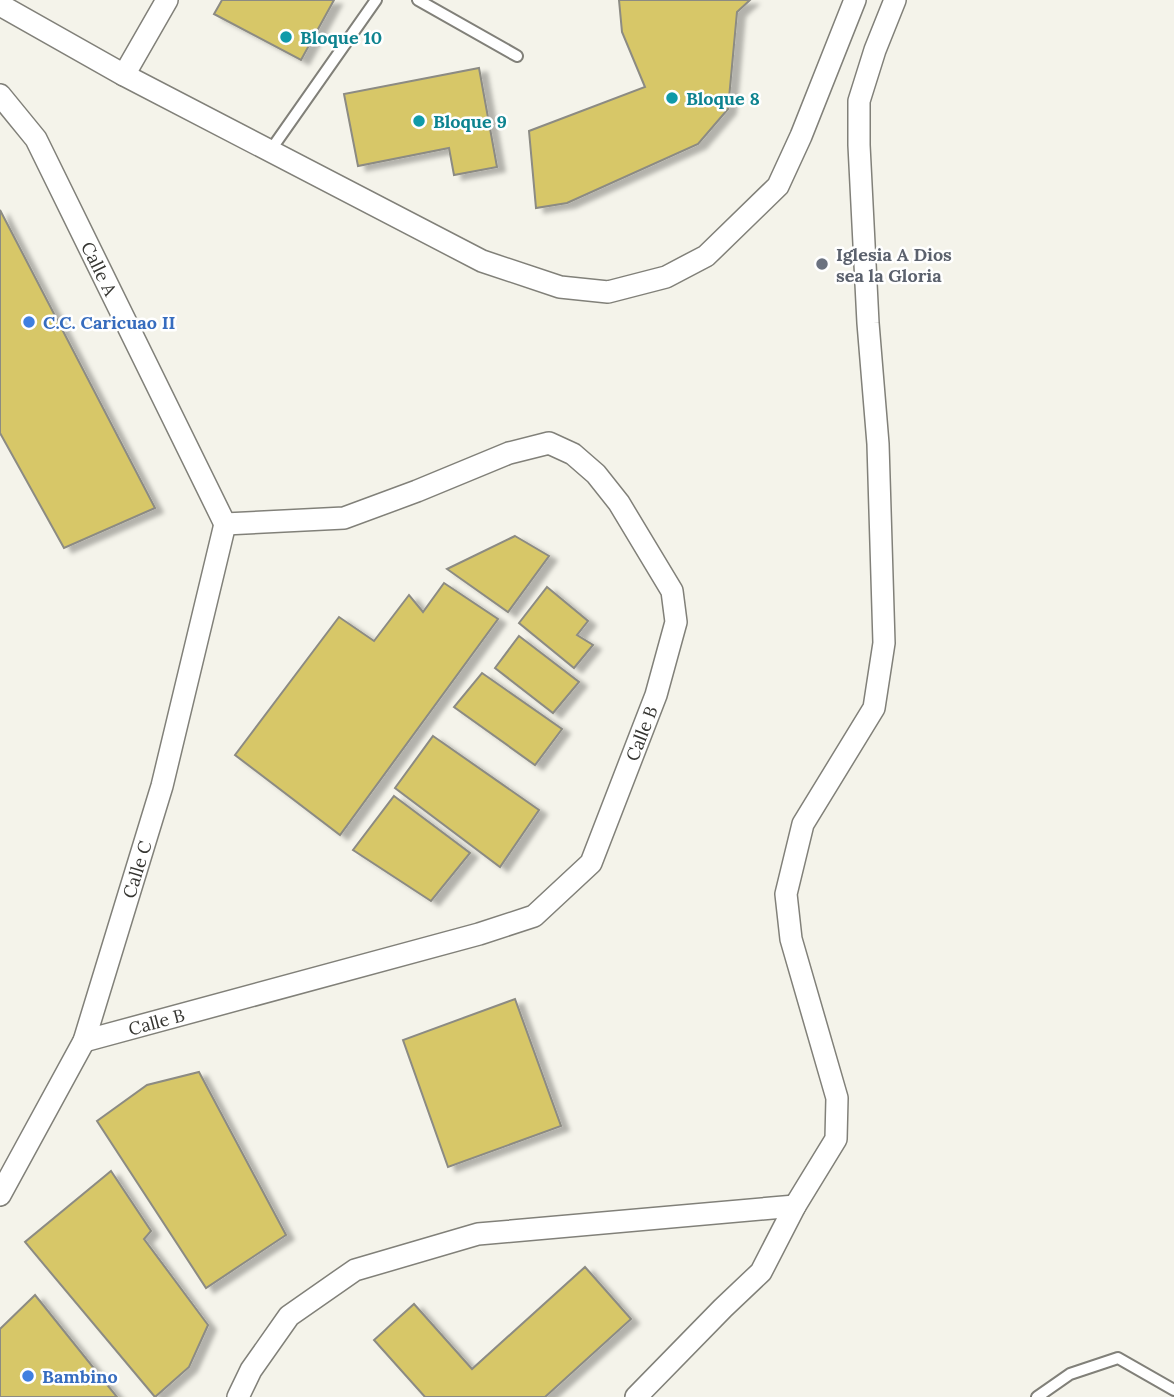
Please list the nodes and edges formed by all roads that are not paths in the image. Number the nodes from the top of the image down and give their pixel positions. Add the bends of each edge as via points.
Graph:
1 (167, 0) edge
2 (376, 0) edge
3 (418, 0) edge
4 (855, 0) edge
5 (895, 0) edge
6 (0, 5) edge
7 (517, 57) dead end
8 (124, 75) junction
9 (0, 95) edge
10 (270, 151) junction
11 (225, 524) junction
12 (84, 1041) junction
13 (0, 1195) edge
14 (795, 1206) junction
15 (1174, 1390) edge
16 (238, 1397) edge
17 (636, 1397) edge
18 (1037, 1397) edge

1 - 8 street
2 - 10 lane
3 - 7 lane
4 - 10 street via 778,186 706,256 655,280 608,292 560,286 482,261
5 - 14 street via 859,101 884,643 874,708 803,824 786,894 791,939 837,1098 836,1139
6 - 8 street
8 - 10 street
9 - 11 street, Calle A via 36,139
11 - 12 street, Calle C via 162,786
11 - 12 street, Calle B via 344,518 509,453 549,443 573,454 620,503 672,590 676,622 656,695 591,863 534,916
12 - 13 street, Calle C
14 - 16 street via 478,1234 355,1270 289,1316
14 - 17 street via 761,1272
15 - 18 lane via 1118,1358 1070,1374

